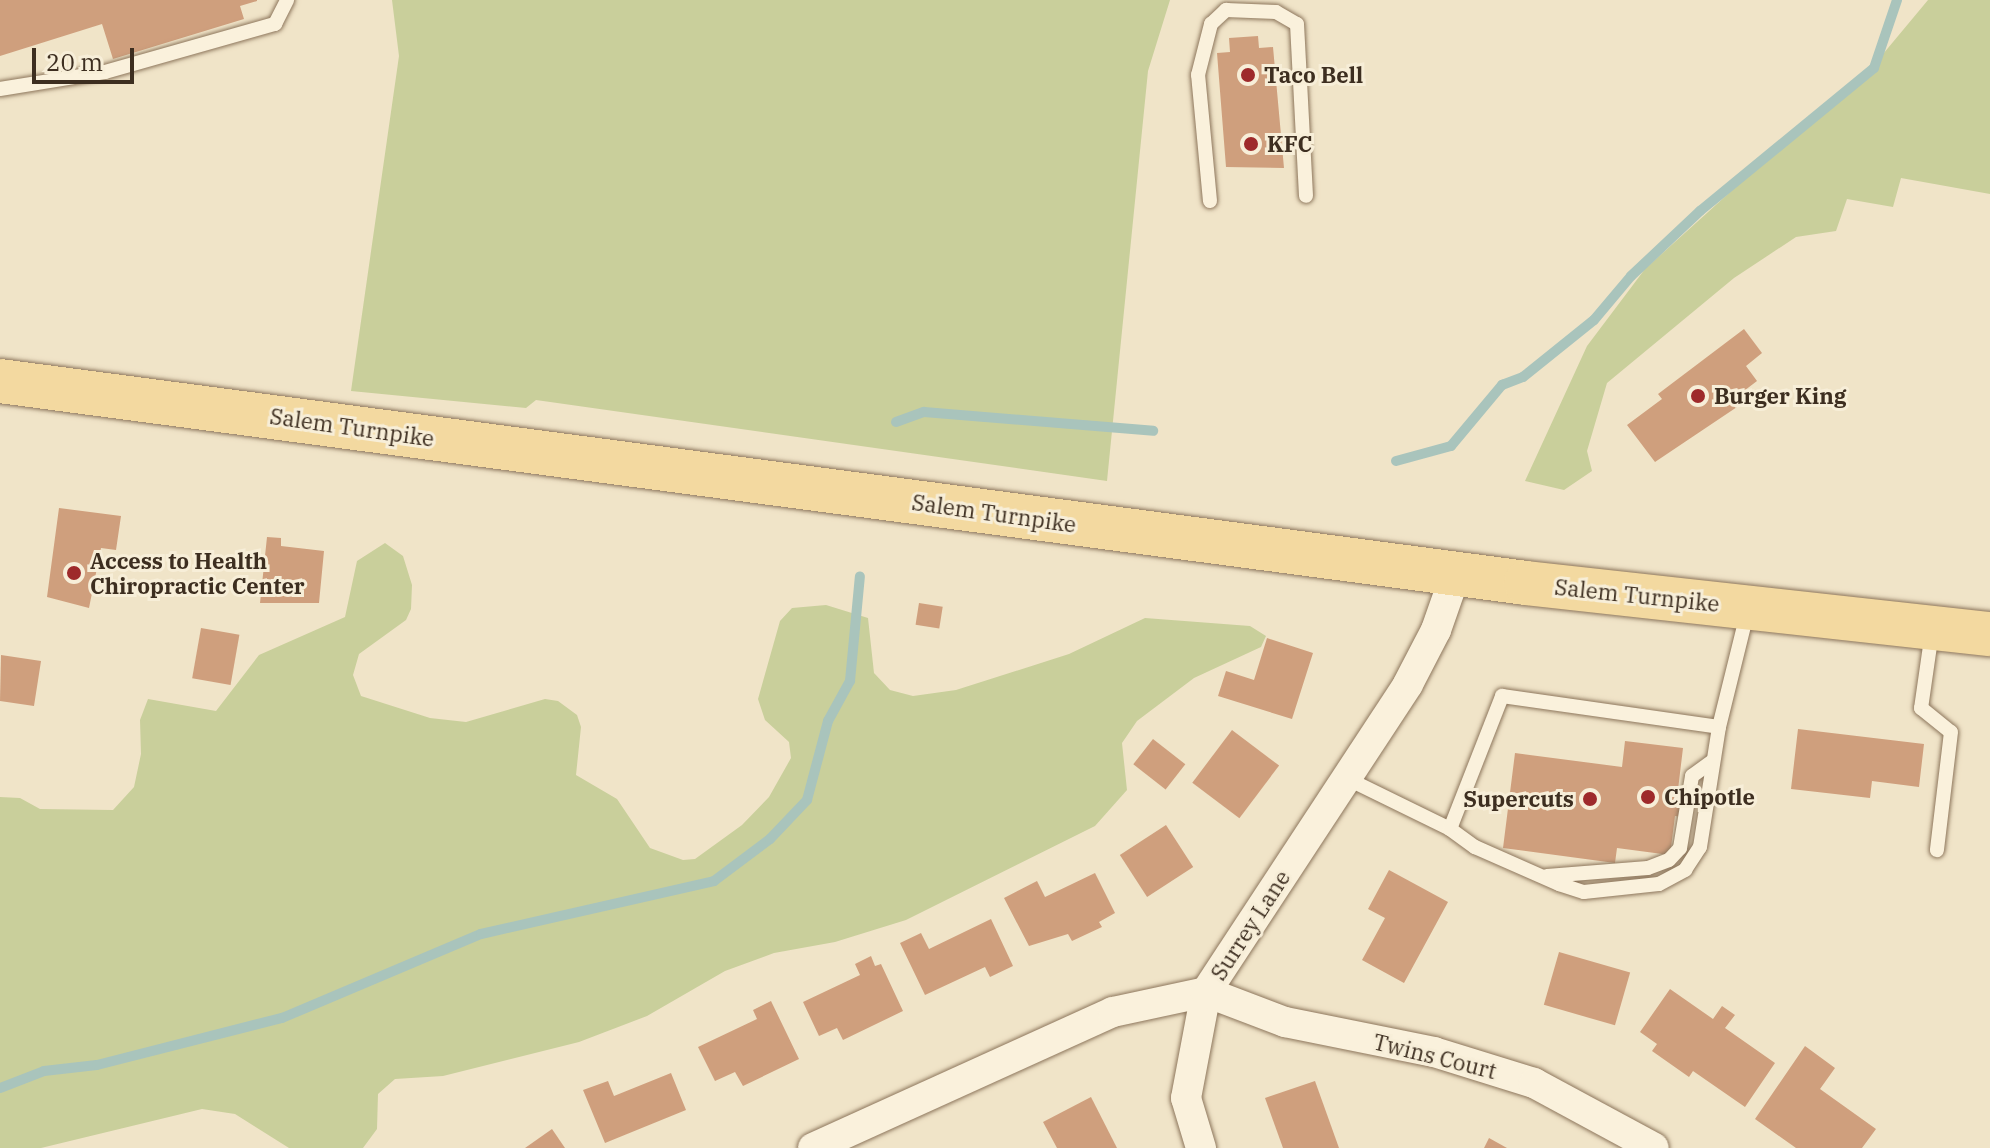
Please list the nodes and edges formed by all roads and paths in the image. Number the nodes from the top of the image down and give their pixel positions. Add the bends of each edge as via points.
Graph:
1 (287, 0) edge
2 (0, 89) edge
3 (1306, 196) dead end
4 (1210, 201) dead end
5 (0, 381) edge
6 (1456, 573) junction
7 (1749, 607) junction
8 (1932, 627) junction
9 (1990, 634) edge
10 (1719, 727) junction
11 (1346, 778) junction
12 (1450, 829) junction
13 (1937, 850) dead end
14 (1206, 992) junction
15 (813, 1148) edge
16 (1201, 1148) edge
17 (1654, 1148) edge

1 - 2 lane via 275,24 105,72
3 - 4 lane via 1297,24 1276,12 1226,10 1211,24 1198,75
5 - 6 main road, Salem Turnpike
6 - 7 main road, Salem Turnpike
6 - 11 street, Surrey Lane via 1436,630 1408,684
7 - 8 main road, Salem Turnpike
7 - 10 lane
8 - 9 main road, Salem Turnpike
8 - 13 lane via 1921,708 1951,732
10 - 12 lane via 1502,696
10 - 12 lane via 1713,761 1692,776 1680,848 1669,860 1648,868 1547,876 1475,847
11 - 12 lane
11 - 14 street, Surrey Lane
14 - 15 street, Surrey Lane via 1113,1012
14 - 16 street via 1186,1098
14 - 17 street, Twins Court via 1285,1022 1434,1052 1534,1083

